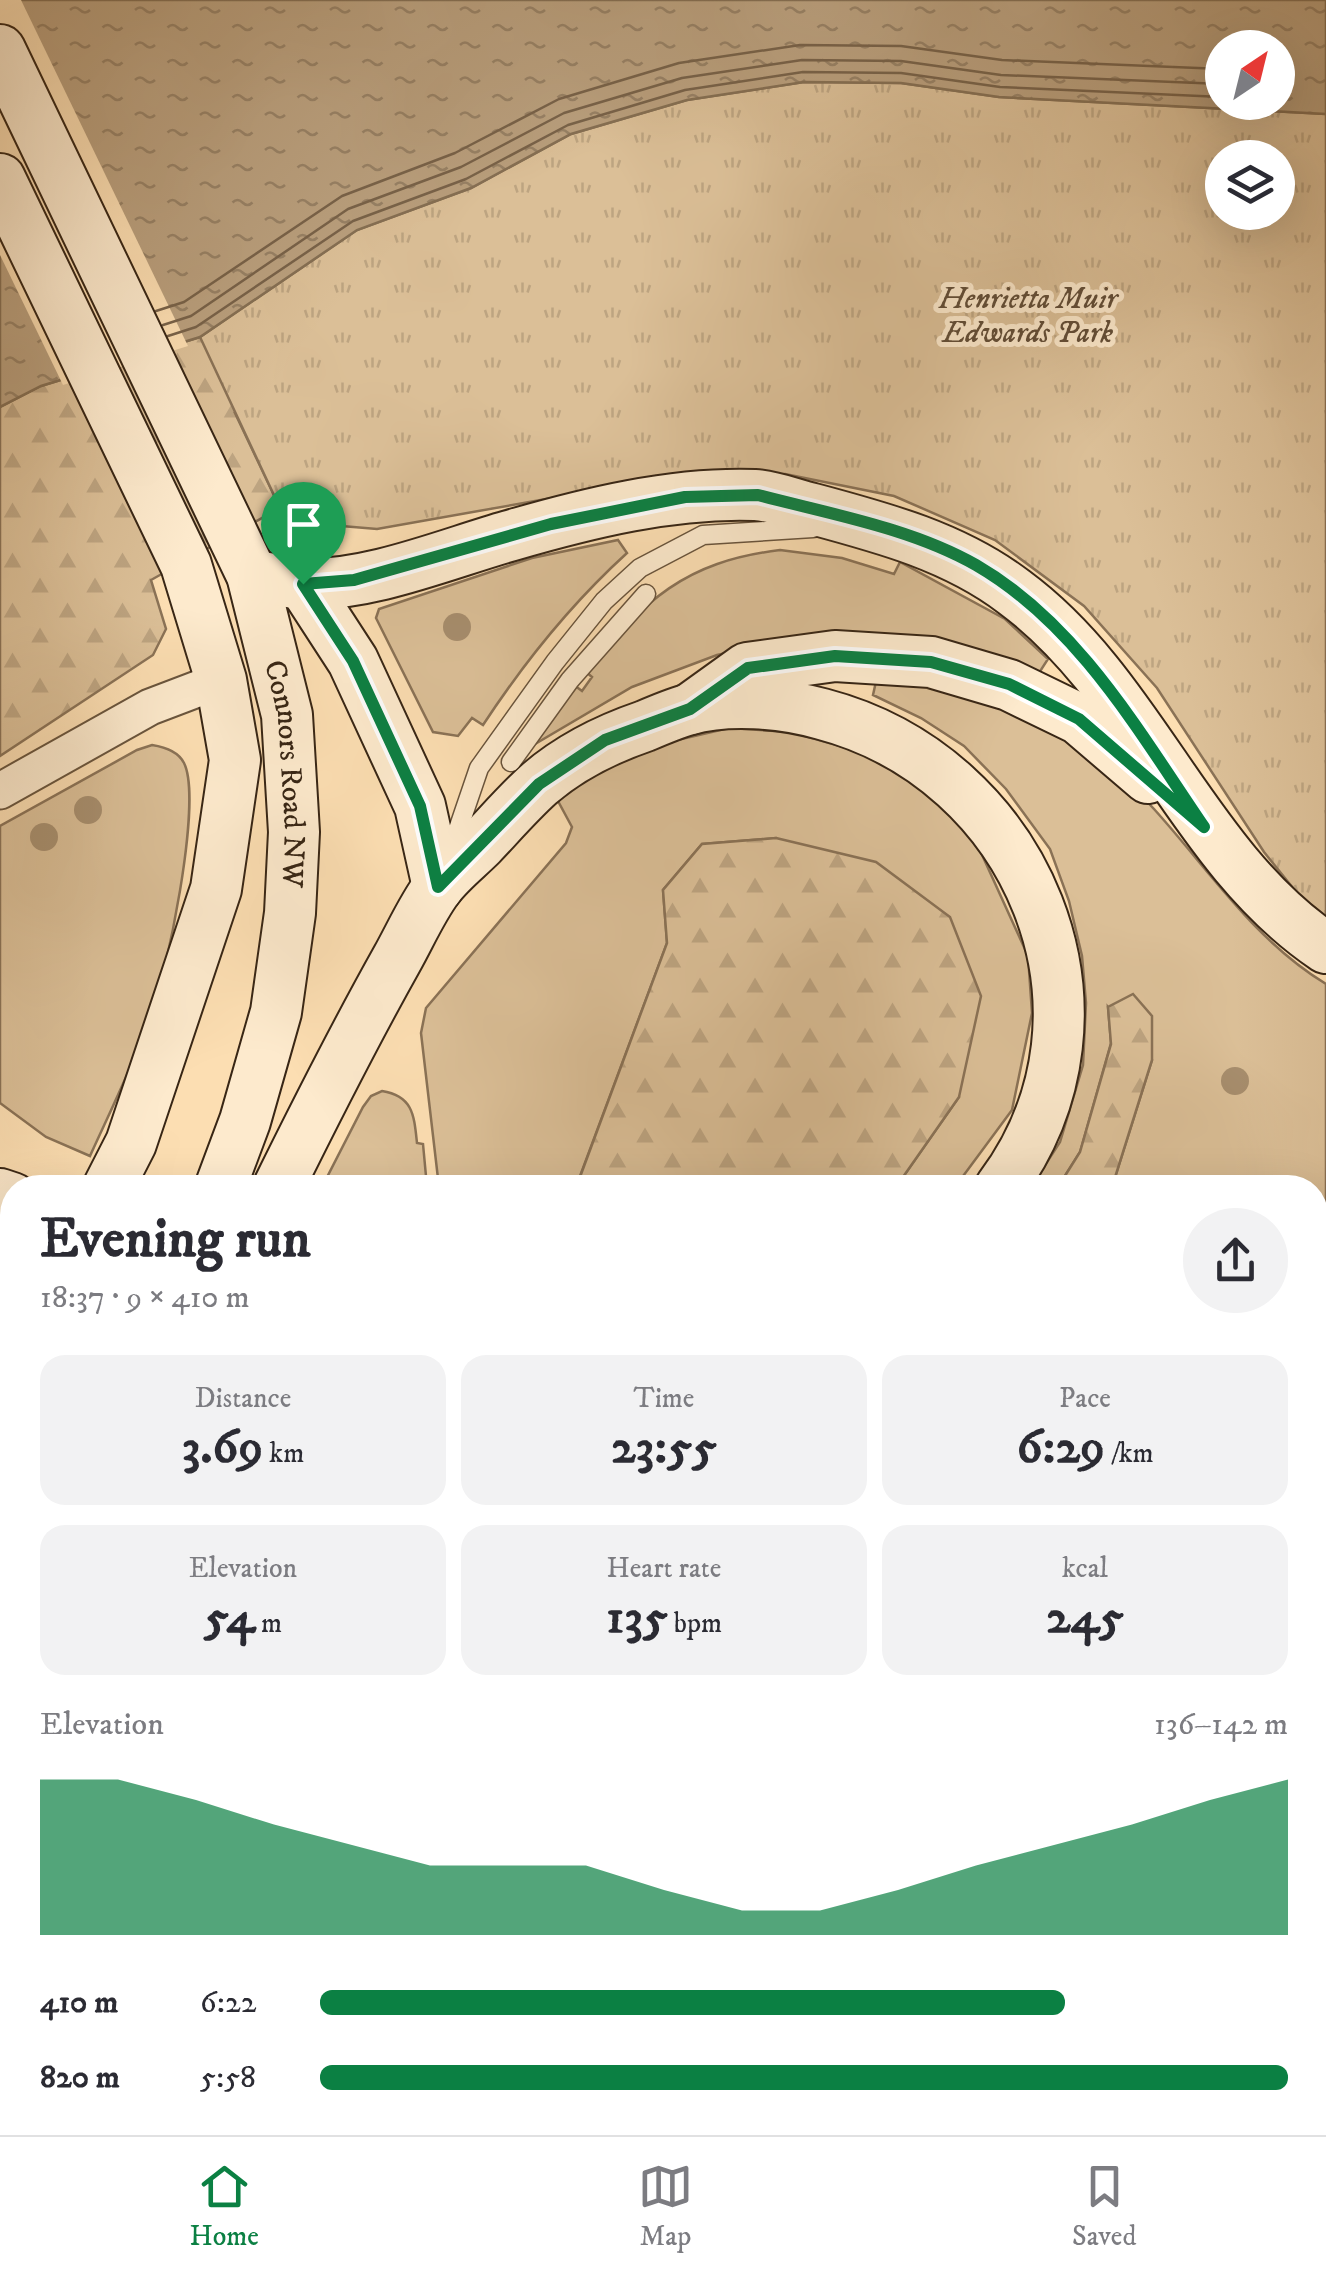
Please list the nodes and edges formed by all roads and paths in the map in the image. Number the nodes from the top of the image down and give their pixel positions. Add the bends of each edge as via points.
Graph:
1 (0, 50) edge
2 (0, 179) edge
3 (868, 524) junction
4 (252, 575) junction
5 (303, 584) junction
6 (646, 594) dead end
7 (221, 680) junction
8 (690, 709) junction
9 (511, 762) dead end
10 (0, 791) edge
11 (1204, 827) junction
12 (438, 887) junction
13 (1326, 948) edge
14 (115, 1175) edge
15 (225, 1175) edge
16 (284, 1175) edge
17 (1008, 1175) edge

1 - 4 main road, Connors Road NW
2 - 7 main road, Connors Road NW via 186,566
3 - 5 main road via 758,495 685,497 551,524 354,580
3 - 11 main road via 974,564 1065,635
3 - 12 lane via 703,535 640,568 604,601 479,768
4 - 5 main road
4 - 15 main road, Connors Road NW via 287,715 291,881 276,1012
5 - 12 main road via 353,661 420,806
6 - 9 lane via 570,680
7 - 10 street via 150,707
7 - 14 main road, Connors Road NW via 235,760 216,889
8 - 11 main road via 748,668 835,656 931,662 1009,684 1079,719
8 - 12 main road via 605,740 539,784
8 - 17 main road via 795,706 857,723 958,784 998,829 1040,911 1053,953 1058,1012 1053,1074 1033,1133
11 - 13 main road via 1258,889
12 - 16 main road

